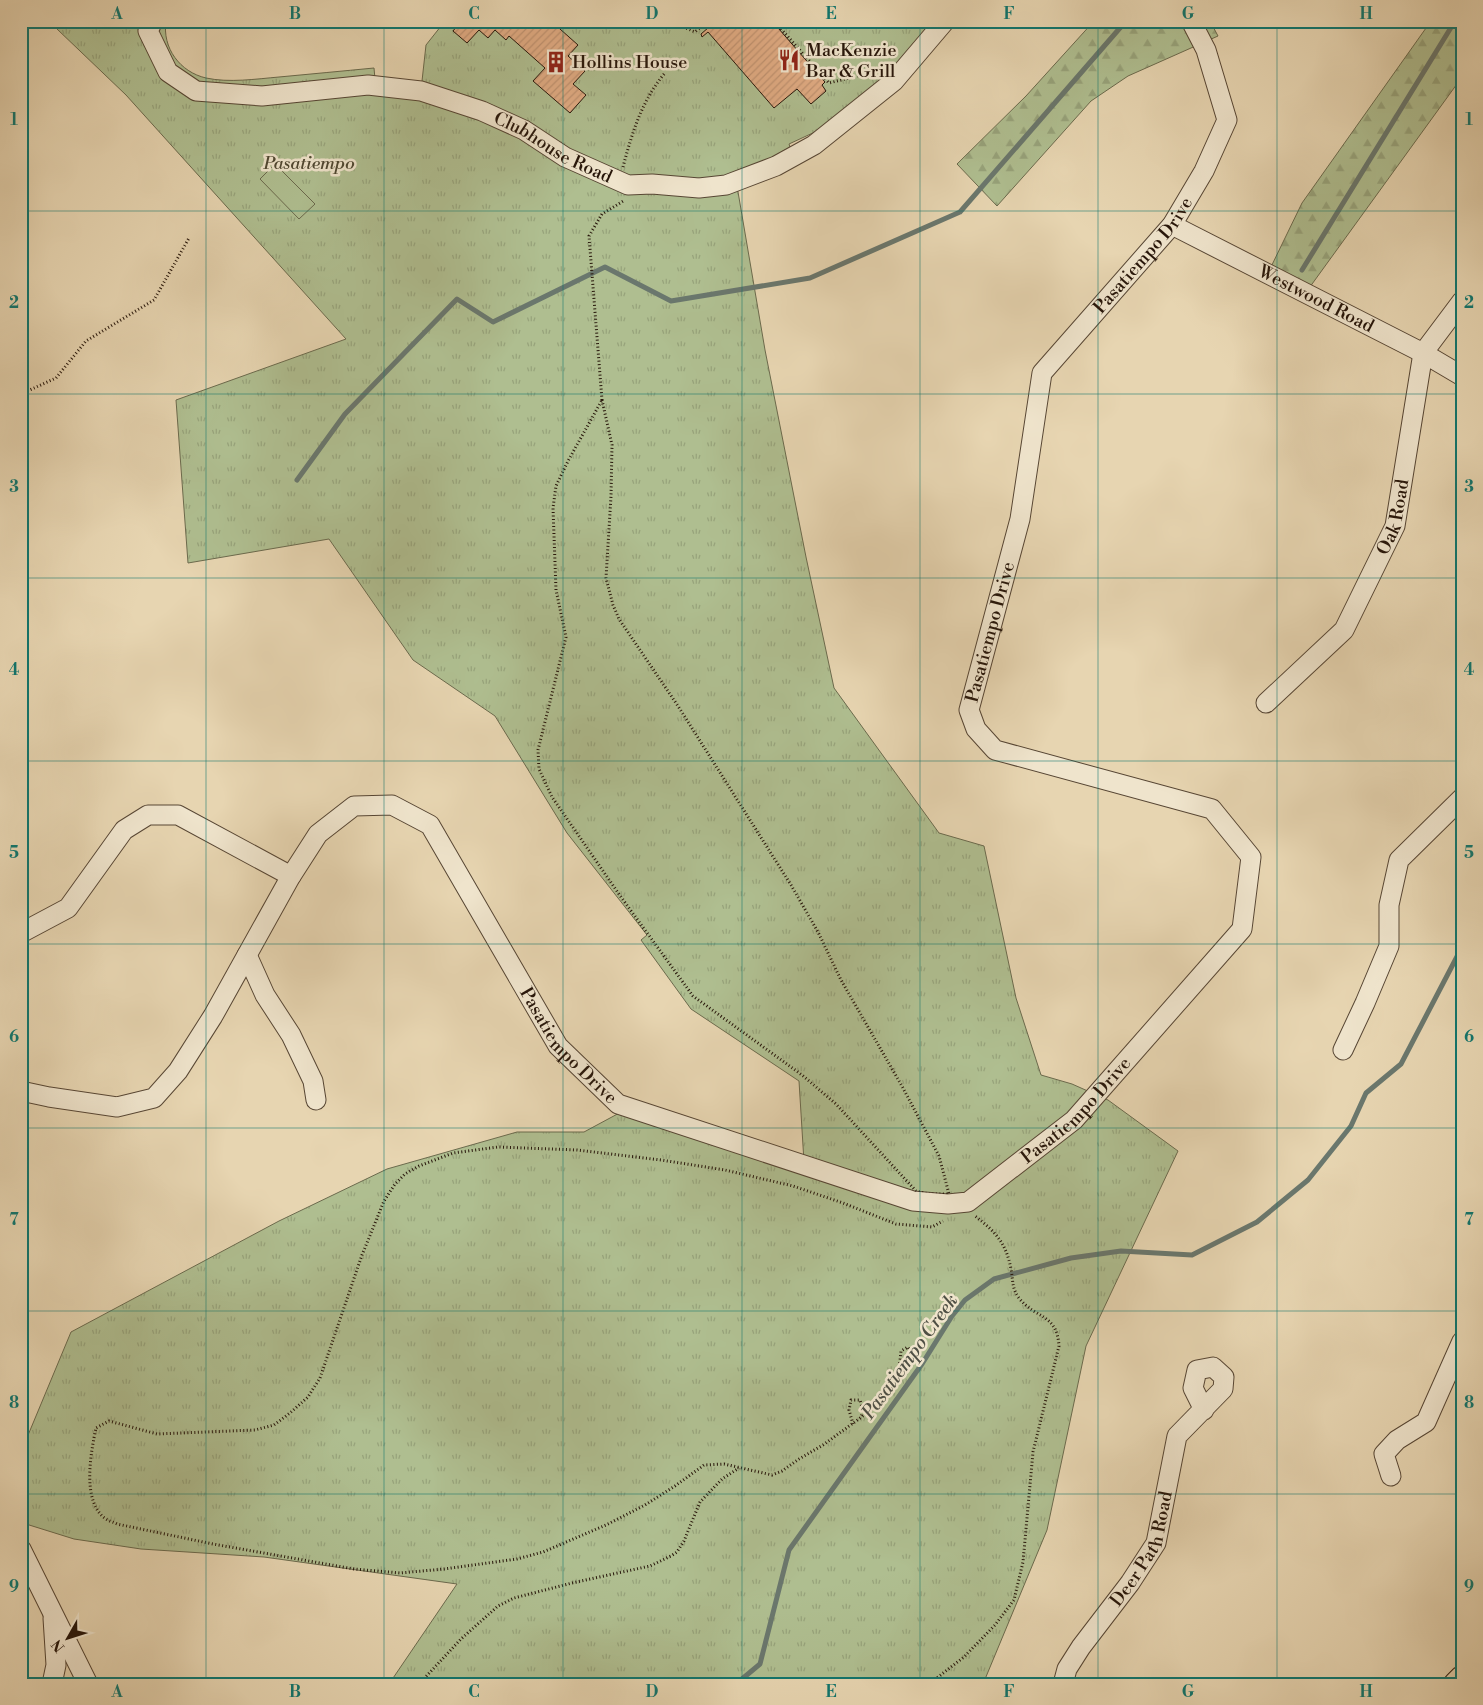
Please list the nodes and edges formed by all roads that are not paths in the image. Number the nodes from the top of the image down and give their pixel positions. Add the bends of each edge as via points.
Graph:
1 (153, 21) edge
2 (946, 21) edge
3 (1191, 21) edge
4 (1172, 224) junction
5 (1462, 301) edge
6 (1423, 353) junction
7 (1462, 376) edge
8 (1266, 703) dead end
9 (1462, 798) edge
10 (290, 876) junction
11 (21, 933) edge
12 (247, 955) junction
13 (1343, 1050) dead end
14 (21, 1091) edge
15 (316, 1100) dead end
16 (1462, 1341) edge
17 (1204, 1410) dead end
18 (1392, 1476) dead end
19 (21, 1549) edge
20 (52, 1609) junction
21 (1462, 1678) edge
22 (52, 1684) edge
23 (88, 1684) edge
24 (1063, 1684) edge
25 (1456, 1684) edge

1 - 2 street, Clubhouse Road via 148,31 168,72 196,91 262,96 368,85 421,91 482,111 524,130 565,157 628,185 699,188 726,184 776,166 814,145 894,81
3 - 4 street, Pasatiempo Drive via 1206,50 1227,120 1204,171
4 - 6 street, Westwood Road
4 - 10 street, Pasatiempo Drive via 1042,373 1020,519 969,710 976,729 995,750 1212,809 1251,857 1242,928 1074,1120 968,1202 948,1199 914,1201 618,1104 558,1046 430,825 392,805 354,806 318,834
5 - 6 street, Oak Road
6 - 7 street, Westwood Road
6 - 8 street, Oak Road via 1395,526 1344,630
9 - 13 street via 1399,860 1388,905 1389,946
10 - 11 street via 178,815 148,816 124,830 68,908
10 - 12 street, Pasatiempo Drive
12 - 14 street, Pasatiempo Drive via 178,1071 154,1098 117,1107
12 - 15 street via 265,995 291,1035 313,1081
16 - 18 street via 1426,1422 1397,1440 1384,1454
17 - 24 street, Deer Path Road via 1177,1436 1156,1544 1081,1647 1067,1669
19 - 20 street
20 - 22 street via 56,1665
20 - 23 street
21 - 25 main road

